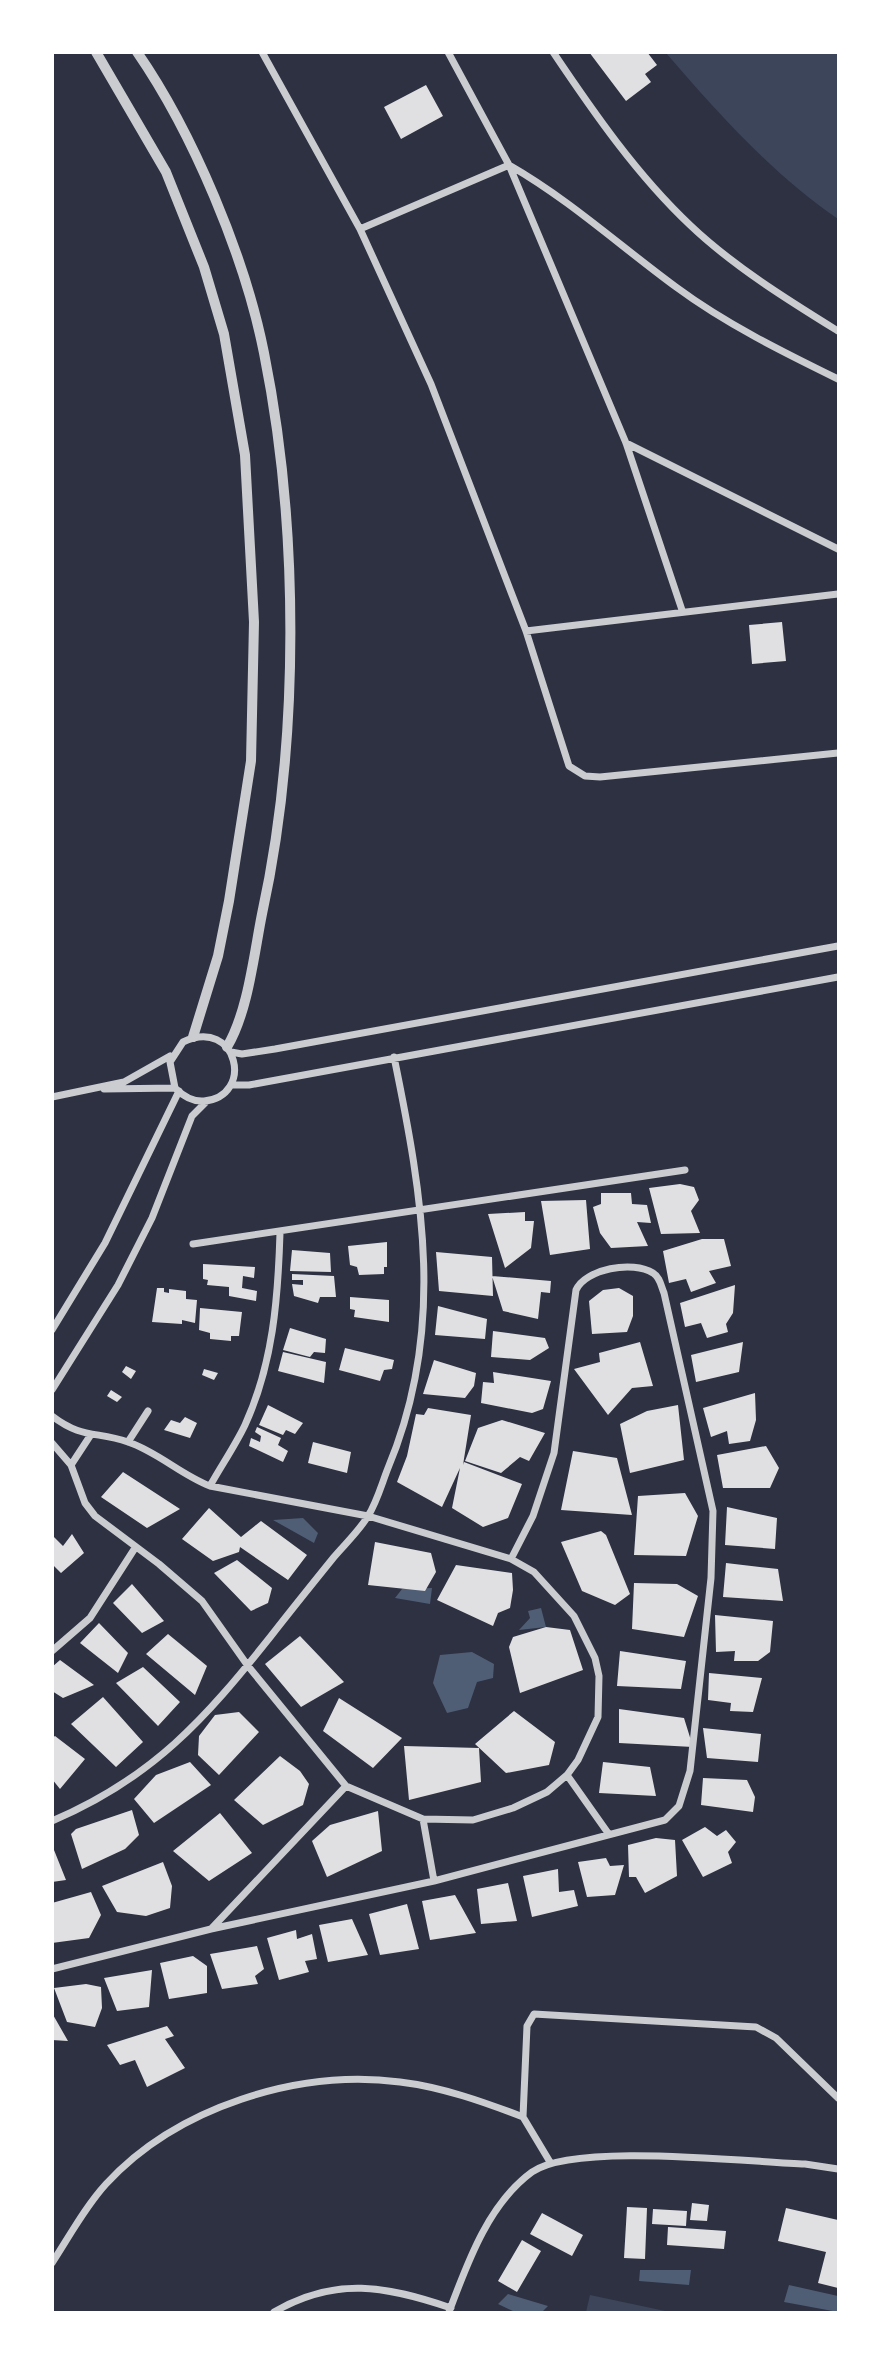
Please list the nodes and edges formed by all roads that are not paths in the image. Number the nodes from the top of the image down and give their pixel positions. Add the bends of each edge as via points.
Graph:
1 (96, 52) edge
2 (137, 52) edge
3 (262, 52) edge
4 (448, 52) edge
5 (553, 52) edge
6 (509, 165) junction
7 (360, 229) junction
8 (838, 331) edge
9 (838, 379) edge
10 (626, 443) junction
11 (838, 549) edge
12 (838, 594) edge
13 (682, 610) junction
14 (526, 631) junction
15 (838, 753) edge
16 (838, 946) edge
17 (838, 977) edge
18 (193, 1037) junction
19 (229, 1049) junction
20 (175, 1050) junction
21 (394, 1057) junction
22 (231, 1085) junction
23 (104, 1089) junction
24 (177, 1089) junction
25 (52, 1097) edge
26 (207, 1101) junction
27 (685, 1170) dead end
28 (422, 1210) junction
29 (280, 1233) junction
30 (194, 1244) dead end
31 (52, 1330) edge
32 (52, 1390) edge
33 (148, 1410) dead end
34 (52, 1416) edge
35 (90, 1436) junction
36 (128, 1442) junction
37 (52, 1443) edge
38 (71, 1465) junction
39 (210, 1486) junction
40 (368, 1516) junction
41 (135, 1548) junction
42 (511, 1559) junction
43 (52, 1651) edge
44 (248, 1666) junction
45 (567, 1775) junction
46 (346, 1786) junction
47 (424, 1819) junction
48 (52, 1821) edge
49 (608, 1833) junction
50 (434, 1881) junction
51 (211, 1929) junction
52 (52, 1969) edge
53 (838, 2098) edge
54 (523, 2117) junction
55 (550, 2162) junction
56 (838, 2169) edge
57 (52, 2263) edge
58 (450, 2310) edge
59 (274, 2312) edge

1 - 18 street via 166,172 204,267 224,334 245,455 254,622 251,761 225,923
2 - 19 street via 194,156 223,220 248,293 264,351 282,481 289,632 285,750 270,881
3 - 7 street
4 - 6 street
5 - 8 street via 616,141 691,226
6 - 7 street
6 - 9 street via 565,198 688,295
6 - 10 street
7 - 14 street via 430,384
10 - 11 street
10 - 13 street
12 - 13 street
13 - 14 street
14 - 15 street via 564,758 576,772 600,777
16 - 19 street via 264,1051 242,1054
17 - 21 street
18 - 19 street via 212,1037
18 - 20 street
19 - 22 street via 235,1069
20 - 23 street via 149,1071
20 - 24 street via 170,1075
21 - 22 street
21 - 28 street
22 - 26 street via 221,1096
23 - 24 street
23 - 25 street
24 - 26 street via 187,1098
24 - 31 street via 105,1243
26 - 32 street via 192,1116 157,1207 118,1285
27 - 28 street
28 - 29 street
28 - 40 street via 424,1302 419,1367 397,1447
29 - 30 street
29 - 39 street via 274,1325 262,1378 245,1425
33 - 36 street
34 - 35 street via 69,1429
35 - 36 street
35 - 38 street
36 - 39 street via 187,1478
37 - 38 street
38 - 41 street via 85,1503 95,1516
39 - 40 street
40 - 42 street
40 - 44 street
41 - 43 street via 90,1618
41 - 44 street via 202,1601
42 - 45 street via 556,1593 574,1616 595,1658 598,1717
42 - 49 street via 533,1516 554,1453 580,1282 597,1272 651,1272 664,1293 706,1475 713,1511 712,1558 699,1703 682,1801 665,1820
44 - 46 street
44 - 48 street via 223,1698 155,1763 87,1806
45 - 47 street via 547,1792 493,1814 473,1820
45 - 49 street
46 - 47 street
46 - 51 street
47 - 50 street
49 - 50 street
50 - 51 street
51 - 52 street
53 - 54 street via 776,2038 756,2027 539,2012 527,2026
54 - 55 street
54 - 57 street via 398,2082 325,2081 263,2093 180,2127 126,2166 106,2184
55 - 56 street via 598,2155
55 - 58 street via 531,2172 496,2213
58 - 59 street via 403,2292 352,2287 314,2294

